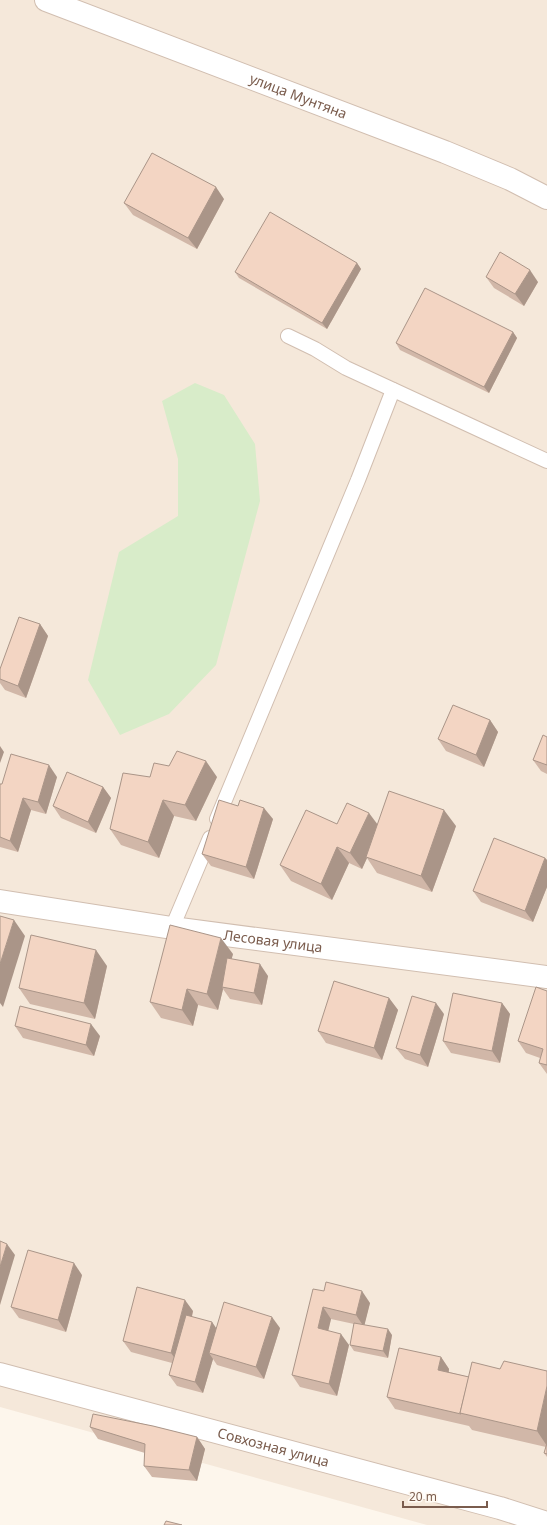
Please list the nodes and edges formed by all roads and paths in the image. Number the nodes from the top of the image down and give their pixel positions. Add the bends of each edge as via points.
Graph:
1 (46, 0) edge
2 (547, 198) edge
3 (288, 336) dead end
4 (393, 390) junction
5 (547, 462) edge
6 (0, 901) edge
7 (172, 928) junction
8 (547, 977) edge
9 (0, 1374) edge
10 (547, 1522) edge

1 - 2 street, улица Мунтяна via 445,152 510,179
3 - 4 lane
4 - 5 lane
4 - 7 lane
6 - 7 street, Лесовая улица
7 - 8 street, Лесовая улица
9 - 10 street, Совхозная улица

